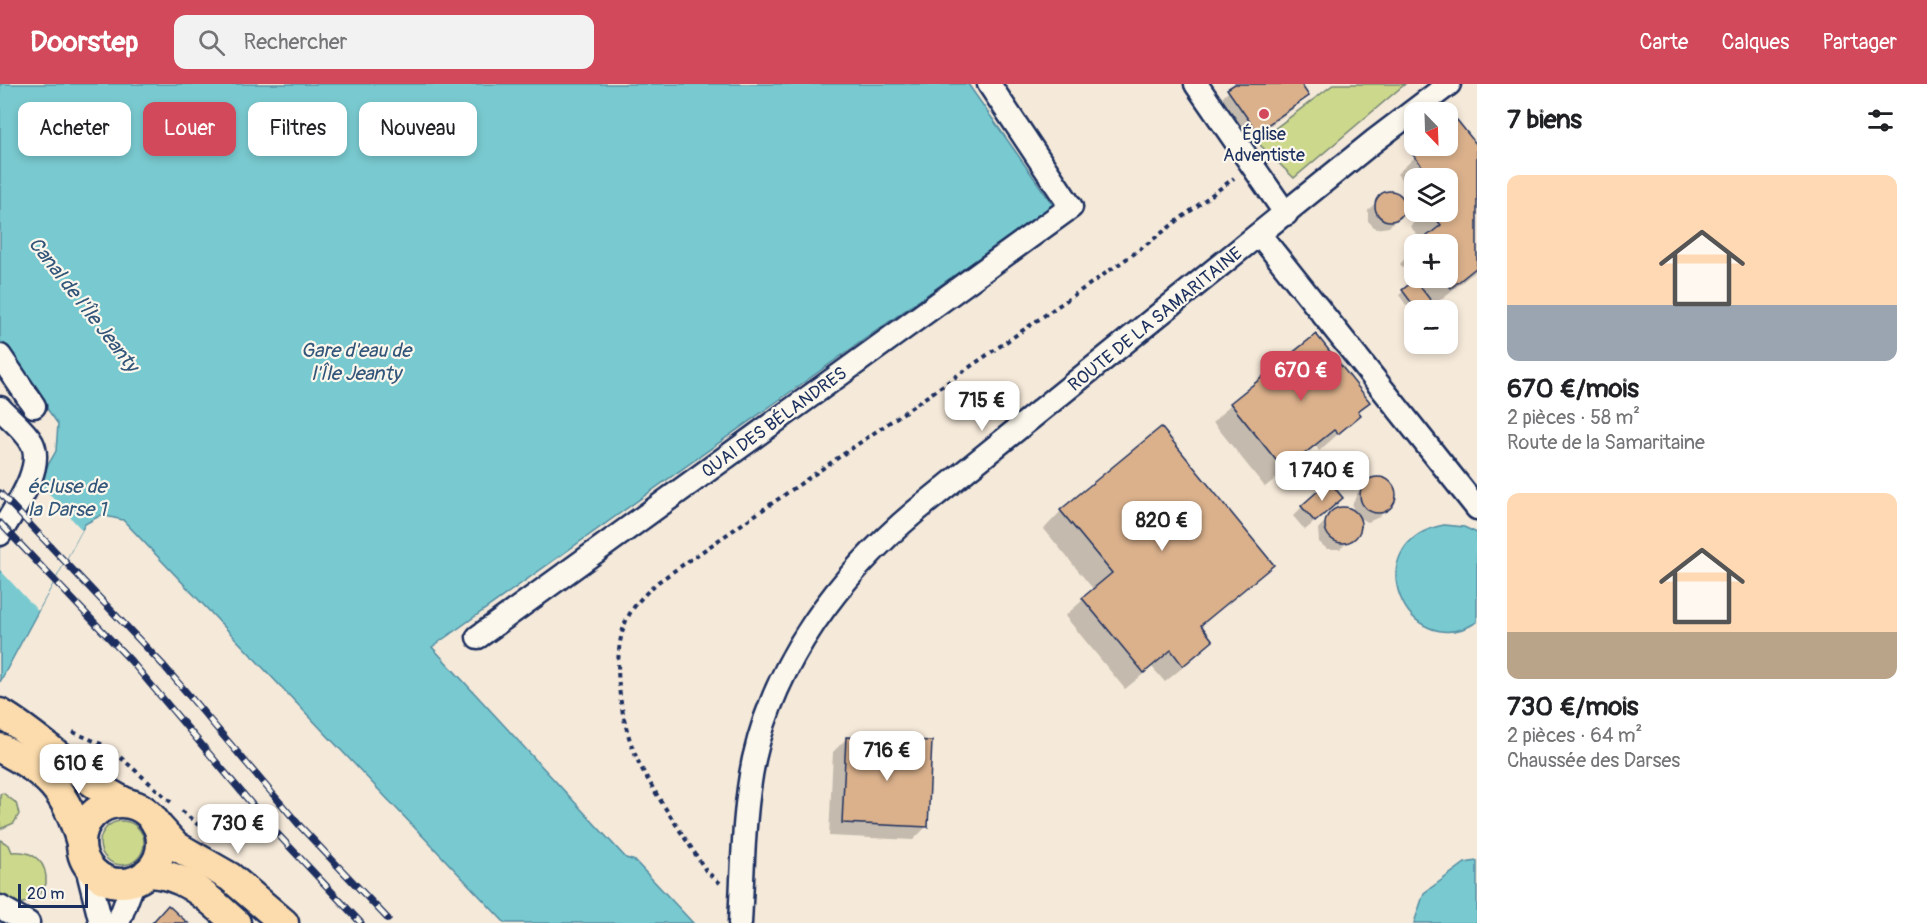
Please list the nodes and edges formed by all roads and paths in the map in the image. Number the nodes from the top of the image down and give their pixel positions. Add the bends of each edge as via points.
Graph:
1 (989, 84) edge
2 (1196, 84) edge
3 (1449, 84) edge
4 (1251, 165) junction
5 (1286, 214) junction
6 (1260, 235) junction
7 (0, 356) edge
8 (34, 406) dead end
9 (0, 408) edge
10 (1477, 508) edge
11 (0, 534) edge
12 (478, 637) dead end
13 (3, 715) edge
14 (0, 748) edge
15 (127, 803) junction
16 (156, 824) junction
17 (84, 853) junction
18 (141, 877) junction
19 (0, 907) edge
20 (741, 913) edge
21 (28, 923) edge
22 (101, 923) edge
23 (118, 923) edge
24 (237, 923) edge
25 (284, 923) edge

1 - 12 street, QUAI DES BÉLANDRES via 1071,207
2 - 4 street
3 - 5 street, ROUTE DE LA SAMARITAINE
4 - 5 street
4 - 20 path via 1135,253 658,582 638,601 626,622 618,673 630,740 641,769 706,871
5 - 6 street, ROUTE DE LA SAMARITAINE
6 - 10 street
6 - 20 street, ROUTE DE LA SAMARITAINE via 900,524 841,586 805,635 763,728 751,780
7 - 8 street
9 - 11 street via 29,438 36,455 33,474
13 - 15 main road via 101,789
14 - 17 main road via 40,771 59,789
15 - 16 main road via 145,811
15 - 17 main road via 108,805 93,814 84,828
16 - 18 main road via 160,851
16 - 25 main road via 176,846 230,877
17 - 18 main road via 94,873 108,881 122,883
17 - 22 street
18 - 23 street
18 - 24 main road via 182,881 204,894
19 - 21 street

